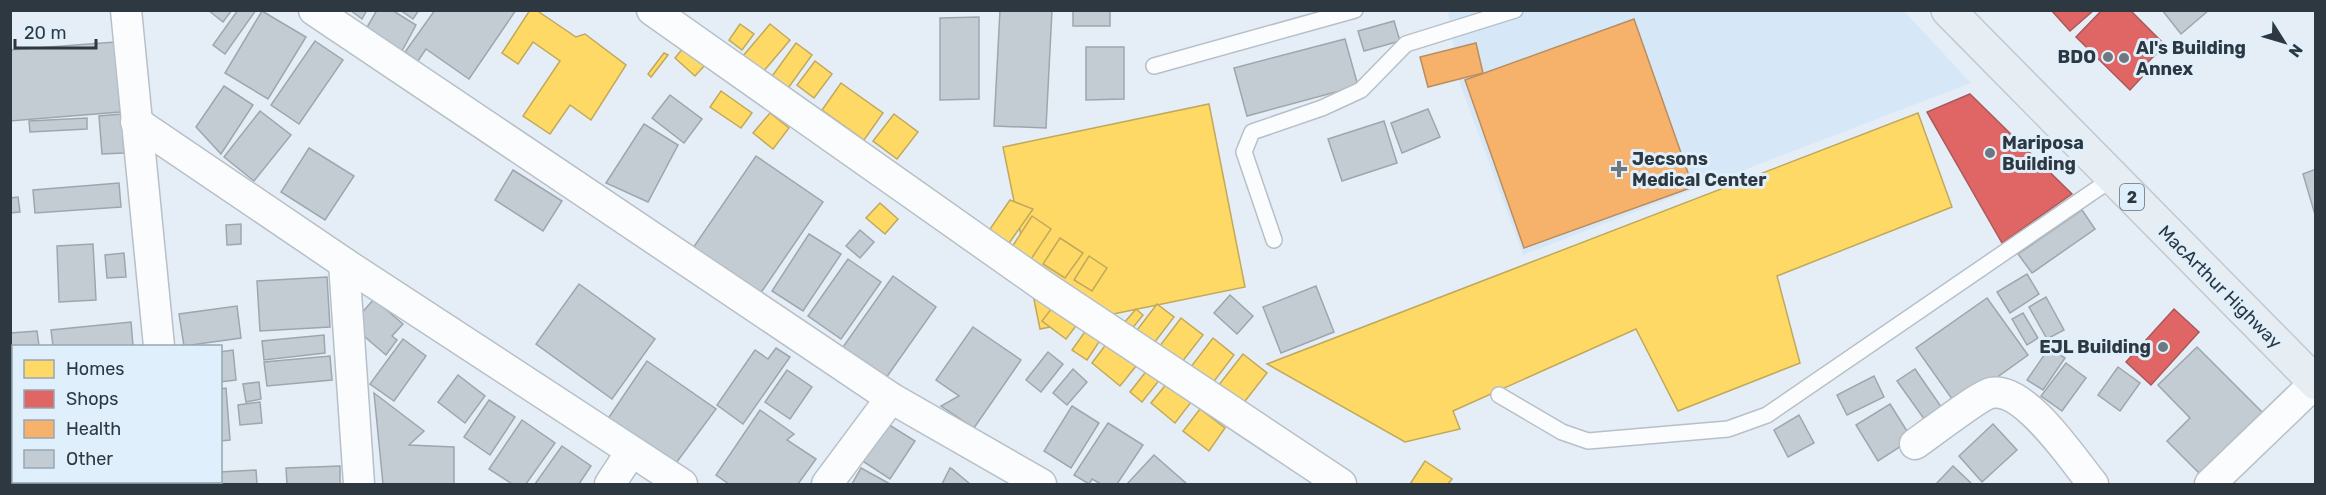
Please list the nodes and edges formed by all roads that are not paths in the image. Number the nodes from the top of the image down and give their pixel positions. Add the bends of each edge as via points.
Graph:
1 (126, 10) edge
2 (314, 10) edge
3 (652, 10) edge
4 (1355, 10) edge
5 (1515, 10) edge
6 (1948, 10) edge
7 (1154, 66) dead end
8 (136, 122) junction
9 (2113, 178) junction
10 (1274, 240) dead end
11 (344, 263) junction
12 (159, 345) edge
13 (2315, 383) edge
14 (1499, 395) dead end
15 (891, 398) junction
16 (1915, 444) dead end
17 (631, 452) junction
18 (358, 484) edge
19 (610, 484) edge
20 (682, 484) edge
21 (827, 484) edge
22 (1041, 484) edge
23 (1341, 484) edge
24 (2093, 484) edge
25 (2210, 484) edge

1 - 8 street
2 - 15 street
3 - 23 street via 1023,272
4 - 7 lane
5 - 10 lane via 1406,44 1361,90 1252,132 1244,152
6 - 9 highway, MacArthur Highway / 2
8 - 11 street
8 - 12 street
9 - 13 highway, MacArthur Highway / 2
9 - 14 lane via 1767,415 1728,429 1588,441 1562,432
11 - 17 street
11 - 18 street
13 - 25 street
15 - 21 street
15 - 22 street
16 - 24 street via 1990,393 2008,394 2032,410
17 - 19 street
17 - 20 street

